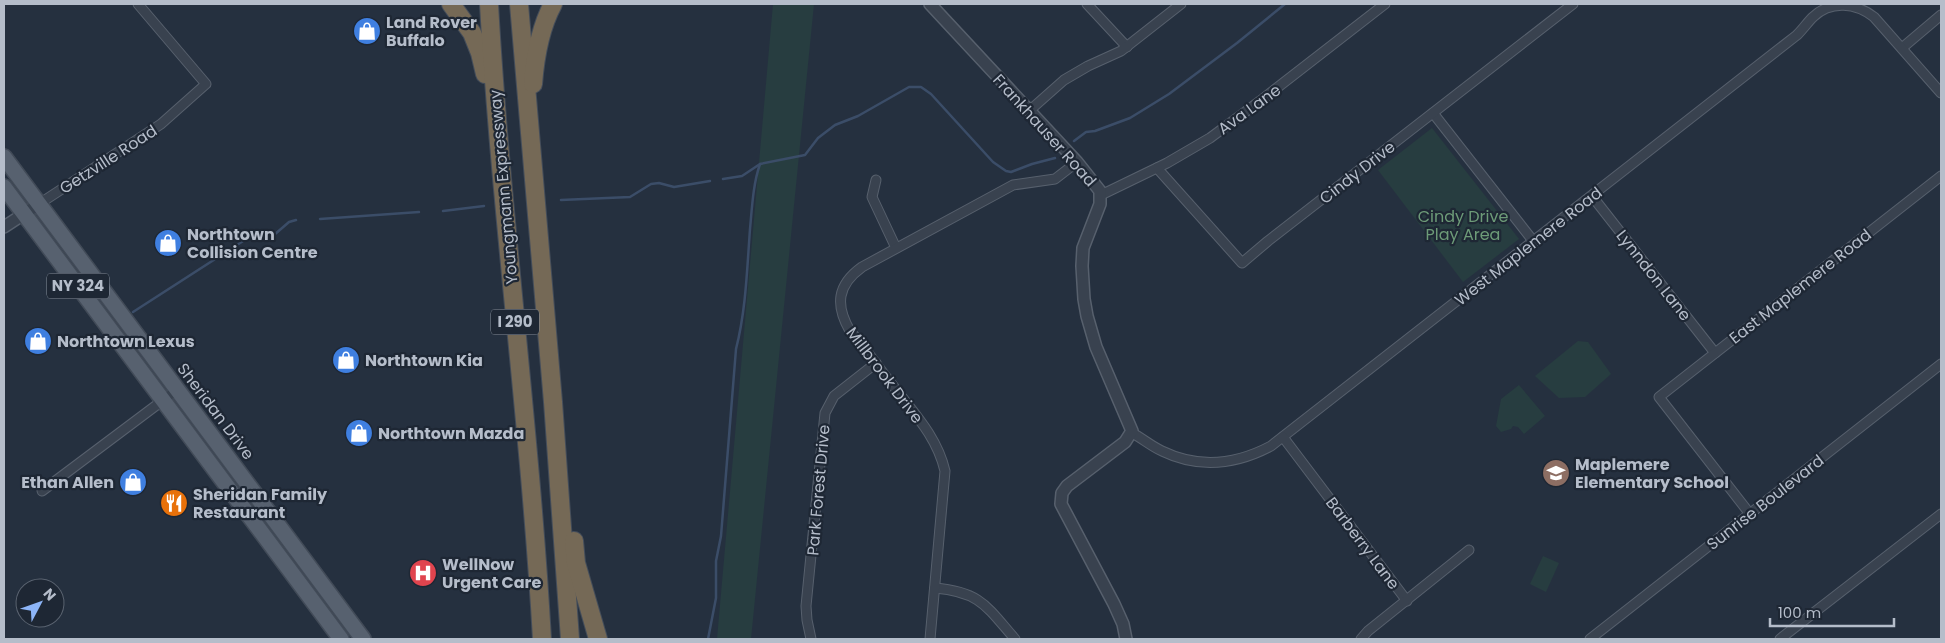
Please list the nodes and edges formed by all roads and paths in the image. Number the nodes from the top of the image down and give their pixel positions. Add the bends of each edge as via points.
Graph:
1 (138, 4) edge
2 (451, 4) edge
3 (489, 4) edge
4 (519, 4) edge
5 (553, 4) edge
6 (930, 4) edge
7 (1087, 4) edge
8 (1181, 4) edge
9 (1385, 4) edge
10 (1573, 4) edge
11 (1941, 15) edge
12 (1127, 47) junction
13 (1902, 48) junction
14 (1941, 93) edge
15 (1029, 111) junction
16 (1433, 113) junction
17 (495, 114) junction
18 (529, 132) junction
19 (4, 157) edge
20 (1077, 162) junction
21 (1157, 168) junction
22 (1941, 176) edge
23 (876, 180) dead end
24 (4, 187) edge
25 (1101, 195) junction
26 (1592, 196) junction
27 (39, 204) junction
28 (24, 214) junction
29 (4, 227) edge
30 (1534, 242) junction
31 (896, 248) junction
32 (1715, 353) junction
33 (876, 363) junction
34 (1941, 364) edge
35 (178, 389) junction
36 (163, 400) junction
37 (553, 402) junction
38 (1132, 432) junction
39 (1283, 437) junction
40 (42, 491) dead end
41 (1750, 514) junction
42 (1941, 514) edge
43 (1469, 550) dead end
44 (935, 588) junction
45 (1407, 601) junction
46 (359, 638) edge
47 (341, 639) edge
48 (542, 639) edge
49 (570, 639) edge
50 (598, 639) edge
51 (811, 639) edge
52 (930, 639) edge
53 (1015, 639) edge
54 (1126, 639) edge
55 (1361, 639) edge
56 (1590, 639) edge
57 (1780, 639) edge

1 - 27 street, Getzville Road via 206,84 161,124
2 - 17 highway via 472,32
3 - 17 highway, Youngmann Expressway / I 290
4 - 18 highway, Youngmann Expressway / I 290
5 - 18 highway via 544,24 534,69
6 - 15 street, Frankhauser Road
7 - 12 street
8 - 12 street
9 - 21 street, Ava Lane via 1210,138
10 - 16 street, Cindy Drive
11 - 13 street
12 - 15 street via 1077,71
13 - 14 street
13 - 26 street, West Maplemere Road via 1874,17 1858,7 1841,5 1822,10 1797,35
15 - 20 street, Frankhauser Road
16 - 21 street, Cindy Drive via 1242,263
16 - 30 street
17 - 48 highway, Youngmann Expressway / I 290
18 - 37 highway, Youngmann Expressway / I 290
19 - 27 main road, Sheridan Drive / NY 324
20 - 25 street, Frankhauser Road
20 - 31 street, Millbrook Drive via 1055,179 1013,185
21 - 25 street, Ava Lane
22 - 32 street, East Maplemere Road
23 - 31 street via 872,197
24 - 28 main road, NY 324
25 - 38 street, Frankhauser Road via 1084,248 1084,299 1096,347
26 - 30 street, West Maplemere Road
26 - 32 street, Lynndon Lane
27 - 28 street, Getzville Road
27 - 35 main road, Sheridan Drive / NY 324
28 - 29 street, Getzville Road
28 - 36 main road, NY 324
30 - 39 street, West Maplemere Road
31 - 33 street, Millbrook Drive via 854,272 841,294 844,320
32 - 41 street, East Maplemere Road via 1659,397
33 - 44 street, Millbrook Drive via 933,438 942,460 945,472
33 - 51 street, Park Forest Drive via 834,396 825,414 806,606
34 - 41 street, Sunrise Boulevard
35 - 36 street
35 - 46 main road, Sheridan Drive / NY 324
36 - 40 street
36 - 47 main road, NY 324
37 - 49 highway, Youngmann Expressway / I 290
37 - 50 highway via 576,563
38 - 39 street, West Maplemere Road via 1173,456 1214,464 1257,453
38 - 54 street via 1124,442 1066,486 1061,501 1063,511 1120,617
39 - 45 street, Barberry Lane
41 - 56 street, Sunrise Boulevard
42 - 57 street
43 - 45 street
44 - 52 street, Millbrook Drive
44 - 53 street via 955,590 974,597
45 - 55 street, Barberry Lane

